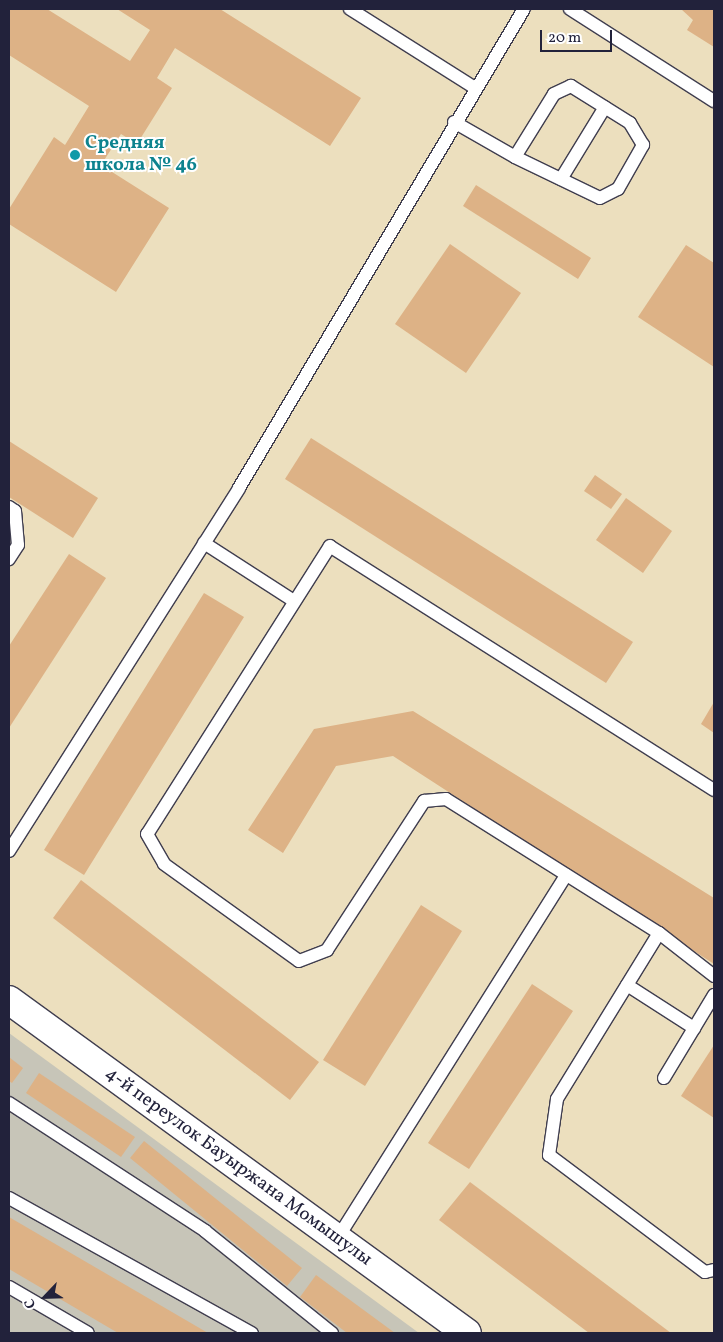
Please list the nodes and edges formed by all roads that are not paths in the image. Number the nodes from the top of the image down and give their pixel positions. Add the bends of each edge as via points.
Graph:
1 (350, 9) edge
2 (524, 9) edge
3 (570, 9) edge
4 (475, 88) junction
5 (714, 101) edge
6 (605, 107) junction
7 (454, 122) junction
8 (515, 157) junction
9 (561, 179) junction
10 (9, 507) edge
11 (204, 543) junction
12 (9, 559) edge
13 (294, 601) junction
14 (714, 790) edge
15 (9, 851) edge
16 (566, 875) junction
17 (659, 933) junction
18 (714, 976) edge
19 (627, 985) junction
20 (714, 996) edge
21 (9, 1000) edge
22 (694, 1028) junction
23 (664, 1078) dead end
24 (9, 1101) edge
25 (9, 1198) edge
26 (337, 1239) junction
27 (714, 1270) edge
28 (9, 1287) edge
29 (88, 1333) edge
30 (252, 1333) edge
31 (332, 1333) edge
32 (467, 1333) edge

1 - 4 lane
2 - 4 lane
3 - 5 lane
4 - 7 lane
6 - 8 lane via 571,86 561,87
6 - 9 lane
6 - 9 lane via 630,123 643,145 618,189 600,198
7 - 8 lane
7 - 11 lane
8 - 9 lane
10 - 12 lane via 16,511 18,545
11 - 13 lane
11 - 15 lane
13 - 14 lane via 330,546
13 - 16 lane via 146,834 164,864 299,961 327,950 424,801 446,799
16 - 17 lane
16 - 26 lane
17 - 18 lane
17 - 19 lane
19 - 22 lane
19 - 27 lane via 557,1099 549,1155 705,1272
20 - 22 lane
21 - 26 street, 4-й переулок Бауыржана Момышулы
22 - 23 lane
24 - 31 lane via 205,1231
25 - 30 lane
26 - 32 street, 4-й переулок Бауыржана Момышулы
28 - 29 lane

